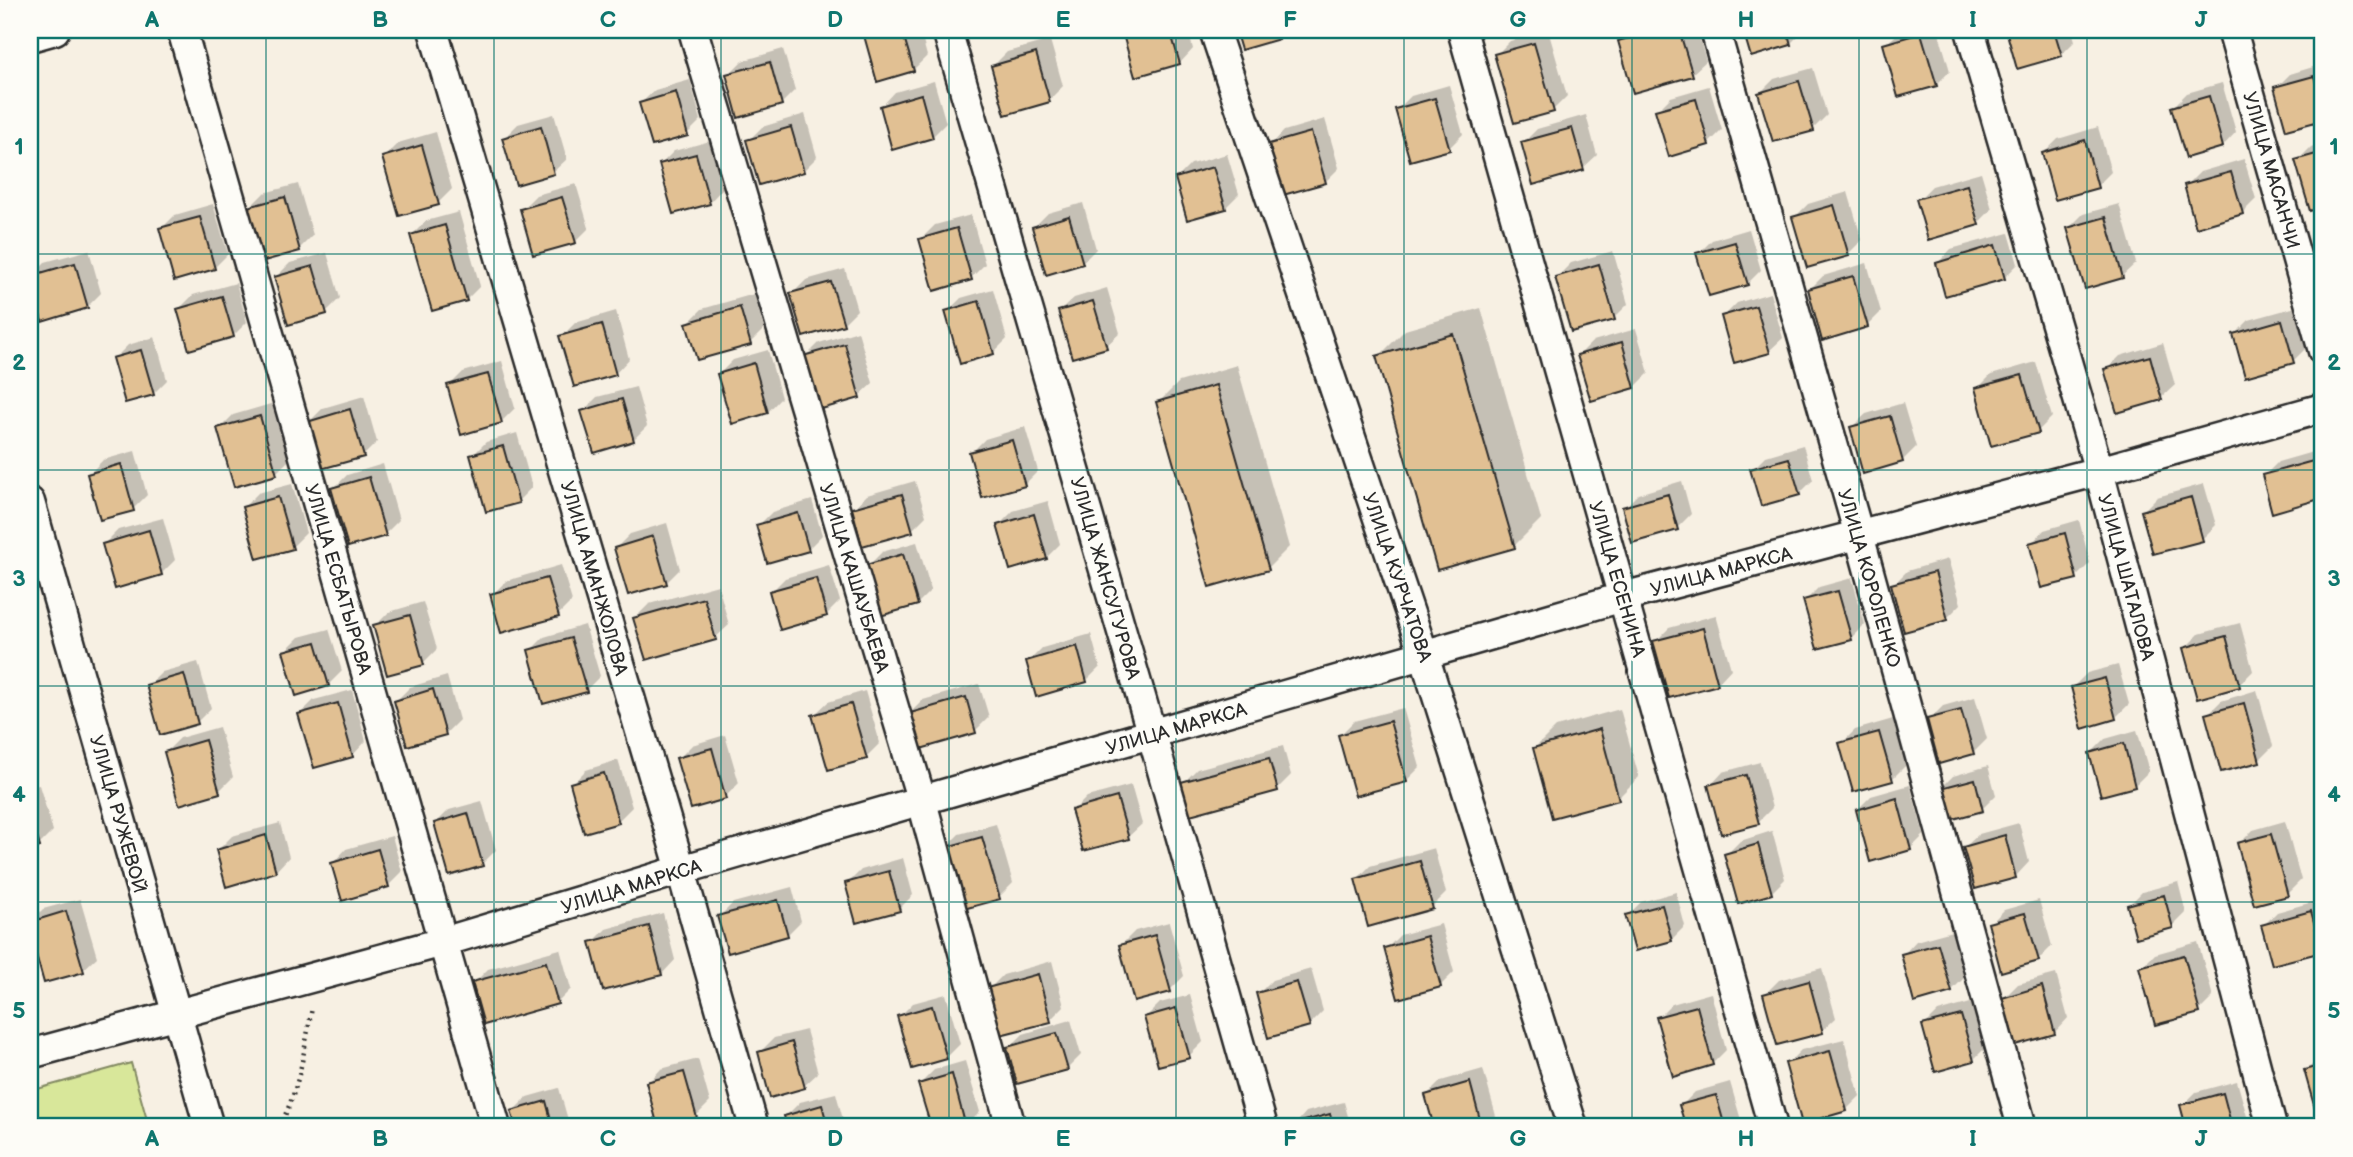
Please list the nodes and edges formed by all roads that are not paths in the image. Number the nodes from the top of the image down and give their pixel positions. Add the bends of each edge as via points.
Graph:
1 (55, 30) edge
2 (182, 30) edge
3 (433, 30) edge
4 (693, 30) edge
5 (947, 30) edge
6 (1214, 30) edge
7 (1462, 30) edge
8 (1715, 30) edge
9 (1970, 30) edge
10 (2232, 30) edge
11 (30, 37) edge
12 (2323, 351) edge
13 (2323, 408) edge
14 (2099, 471) junction
15 (30, 502) edge
16 (1858, 535) junction
17 (1623, 597) junction
18 (1424, 655) junction
19 (1152, 735) junction
20 (922, 802) junction
21 (681, 870) junction
22 (443, 942) junction
23 (176, 1015) junction
24 (30, 1054) edge
25 (209, 1127) edge
26 (496, 1127) edge
27 (754, 1127) edge
28 (1011, 1127) edge
29 (1263, 1127) edge
30 (1573, 1127) edge
31 (1773, 1127) edge
32 (2022, 1127) edge
33 (2272, 1127) edge

1 - 11 street
2 - 22 street, УЛИЦА ЕСБАТЫРОВА
3 - 21 street, УЛИЦА АМАНЖОЛОВА
4 - 20 street, УЛИЦА КАШАУБАЕВА
5 - 19 street, УЛИЦА ЖАНСУГУРОВА
6 - 18 street, УЛИЦА КУРЧАТОВА
7 - 17 street, УЛИЦА ЕСЕНИНА
8 - 16 street, УЛИЦА КОРОЛЕНКО
9 - 14 street, УЛИЦА ШАТАЛОВА
10 - 12 street, УЛИЦА МАСАНЧИ
13 - 14 street, УЛИЦА МАРКСА
14 - 16 street, УЛИЦА МАРКСА
14 - 33 street, УЛИЦА ШАТАЛОВА
15 - 23 street, УЛИЦА РУЖЕВОЙ
16 - 17 street, УЛИЦА МАРКСА
16 - 32 street, УЛИЦА КОРОЛЕНКО
17 - 18 street, УЛИЦА МАРКСА
17 - 31 street, УЛИЦА ЕСЕНИНА
18 - 19 street, УЛИЦА МАРКСА
18 - 30 street, УЛИЦА КУРЧАТОВА
19 - 20 street, УЛИЦА МАРКСА
19 - 29 street, УЛИЦА ЖАНСУГУРОВА
20 - 21 street, УЛИЦА МАРКСА
20 - 28 street, УЛИЦА КАШАУБАЕВА
21 - 22 street, УЛИЦА МАРКСА
21 - 27 street, УЛИЦА АМАНЖОЛОВА
22 - 23 street, УЛИЦА МАРКСА
22 - 26 street, УЛИЦА ЕСБАТЫРОВА
23 - 24 street, УЛИЦА МАРКСА
23 - 25 street, УЛИЦА РУЖЕВОЙ

